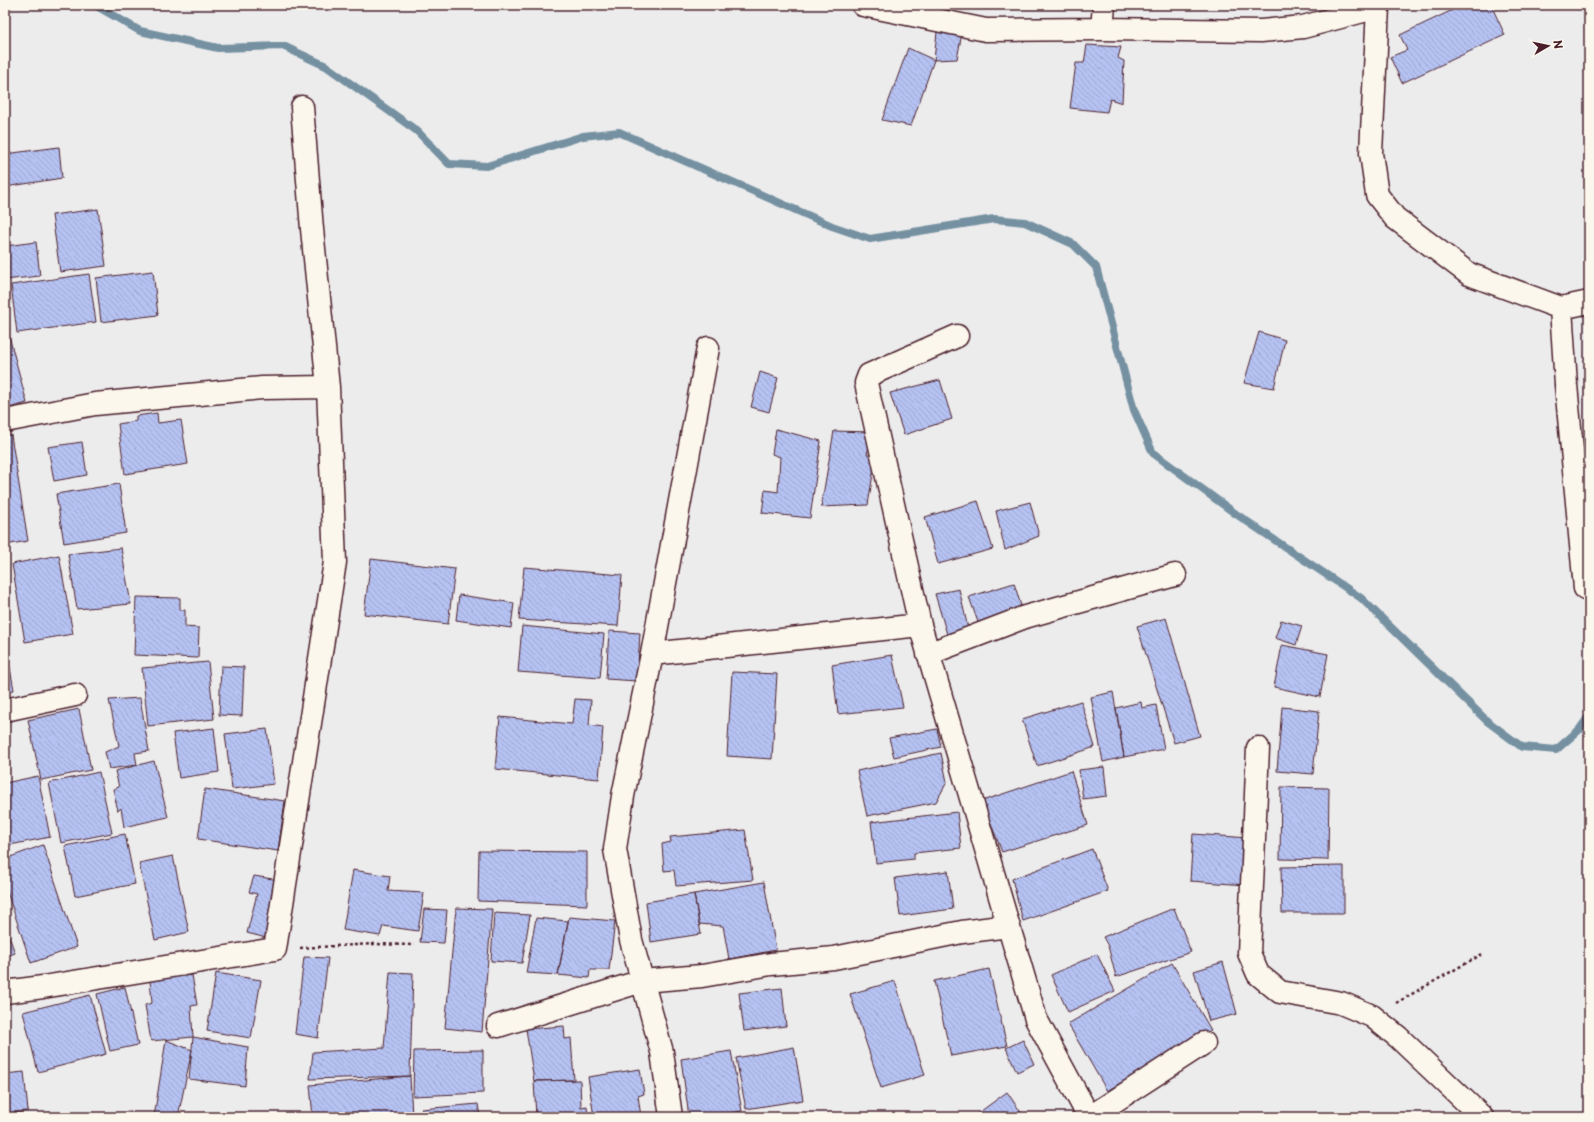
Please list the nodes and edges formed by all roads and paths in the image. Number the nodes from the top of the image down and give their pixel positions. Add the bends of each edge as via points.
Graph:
1 (863, 5) edge
2 (1104, 5) edge
3 (1378, 6) edge
4 (1102, 29) junction
5 (302, 107) dead end
6 (1589, 302) edge
7 (1561, 308) junction
8 (957, 336) dead end
9 (708, 348) dead end
10 (328, 388) junction
11 (5, 421) edge
12 (1175, 575) dead end
13 (1585, 588) dead end
14 (920, 625) junction
15 (652, 654) junction
16 (928, 654) junction
17 (75, 695) dead end
18 (5, 710) edge
19 (1258, 748) dead end
20 (1008, 926) junction
21 (414, 945) dead end
22 (275, 949) junction
23 (1484, 953) dead end
24 (642, 981) junction
25 (5, 992) edge
26 (1372, 1016) junction
27 (498, 1026) dead end
28 (1204, 1043) dead end
29 (671, 1117) edge
30 (1089, 1117) edge
31 (1482, 1117) edge

1 - 4 street via 986,30
2 - 4 street
3 - 4 street via 1303,28 1261,31
3 - 7 street via 1371,153 1377,195 1395,218 1469,274
5 - 10 street
6 - 7 street
7 - 13 street
8 - 14 street via 869,375 866,384
9 - 15 street
10 - 11 street via 262,388 95,404
10 - 22 street via 335,562
12 - 16 street via 1025,617
14 - 15 street
14 - 16 street
15 - 24 street via 623,796 615,849 631,940
16 - 20 street
17 - 18 street
19 - 26 street via 1249,953 1258,974 1280,992 1341,1003
20 - 24 street via 962,932 834,958 771,964 702,976
20 - 30 street via 1036,1019
21 - 22 path via 373,944
22 - 25 street via 43,988
23 - 26 path
24 - 27 street
24 - 29 street via 662,1052
26 - 31 street via 1398,1037
28 - 30 street

